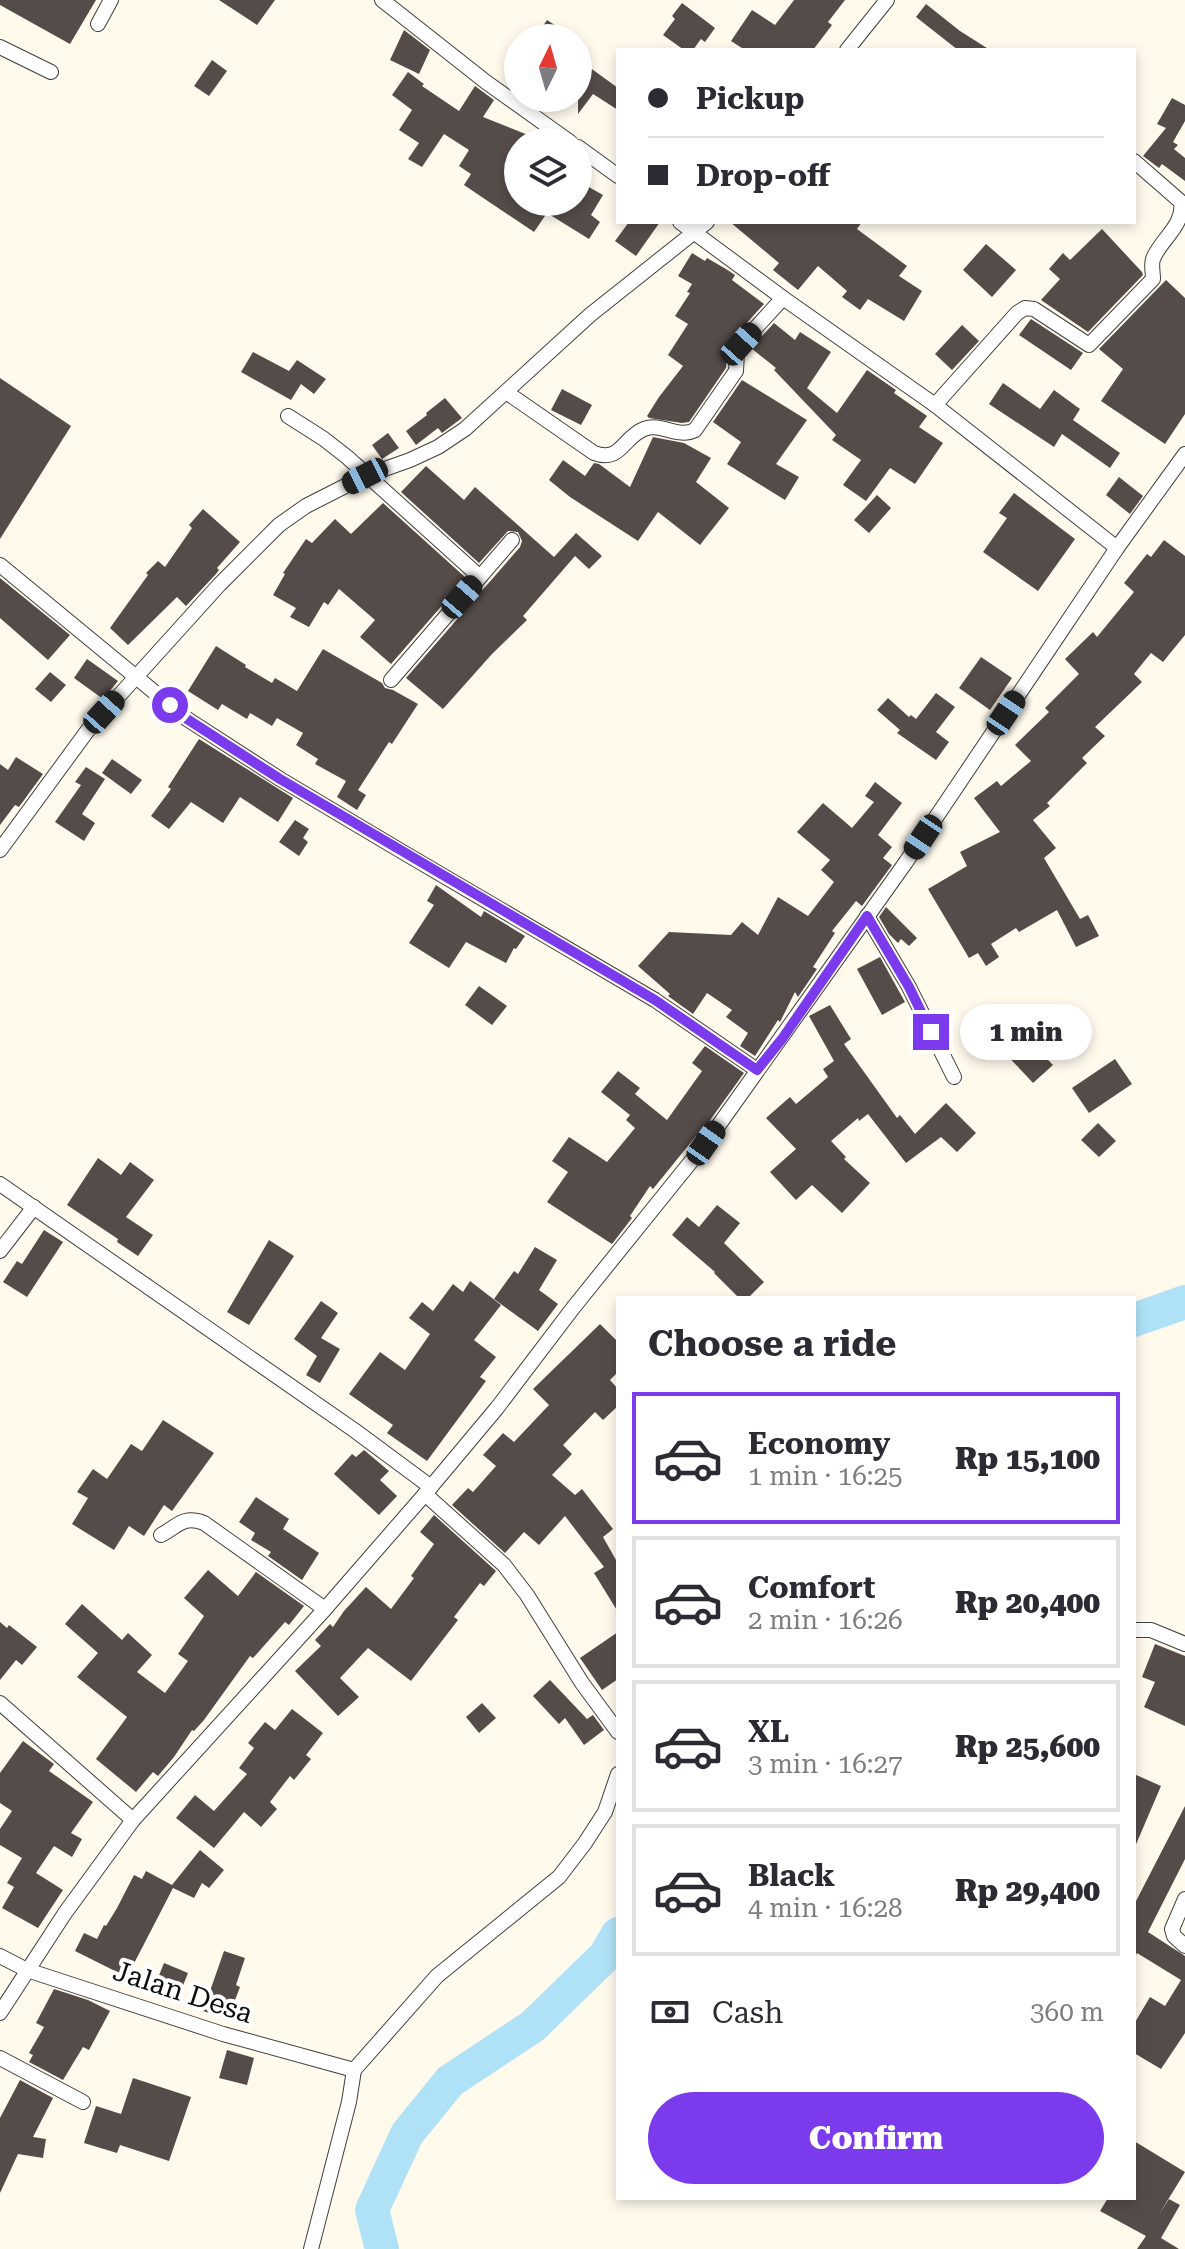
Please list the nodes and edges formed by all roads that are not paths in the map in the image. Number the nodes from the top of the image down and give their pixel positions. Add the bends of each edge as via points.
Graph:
1 (111, 0) edge
2 (382, 0) edge
3 (887, 0) edge
4 (98, 24) dead end
5 (0, 47) edge
6 (849, 48) edge
7 (51, 72) dead end
8 (550, 128) edge
9 (592, 157) edge
10 (1136, 163) edge
11 (616, 175) edge
12 (683, 224) edge
13 (705, 224) edge
14 (695, 233) junction
15 (783, 298) junction
16 (506, 392) junction
17 (935, 405) junction
18 (288, 416) dead end
19 (1185, 454) edge
20 (365, 476) junction
21 (512, 540) dead end
22 (1117, 548) junction
23 (0, 565) edge
24 (480, 577) junction
25 (136, 677) junction
26 (391, 680) dead end
27 (0, 850) edge
28 (867, 916) junction
29 (757, 1070) junction
30 (954, 1077) dead end
31 (0, 1184) edge
32 (34, 1207) junction
33 (0, 1251) edge
34 (428, 1491) junction
35 (161, 1535) dead end
36 (325, 1609) junction
37 (1136, 1630) edge
38 (1185, 1644) edge
39 (0, 1703) edge
40 (616, 1729) edge
41 (616, 1780) edge
42 (133, 1820) junction
43 (1185, 1899) edge
44 (1185, 1946) edge
45 (0, 1956) edge
46 (27, 1970) junction
47 (0, 2013) edge
48 (0, 2058) edge
49 (354, 2070) junction
50 (83, 2102) dead end
51 (311, 2249) edge

1 - 4 street
2 - 8 street
3 - 6 street
5 - 7 street
9 - 11 street
10 - 17 street via 1184,208 1178,226 1155,255 1153,279 1089,345 1025,308
12 - 14 street
13 - 14 street
14 - 15 street
14 - 16 street via 590,315
15 - 16 street via 741,344 736,371 687,434 653,427 641,430 616,453 603,456
15 - 17 street
16 - 20 street via 438,447
17 - 22 street
18 - 20 street
19 - 22 street
20 - 24 street
20 - 25 street via 279,525
21 - 24 street
22 - 28 street
23 - 25 street
24 - 26 street
25 - 27 street via 88,730
25 - 29 street via 187,719 280,779 655,1000
28 - 29 street
28 - 30 street
29 - 34 street via 706,1143
31 - 32 street
32 - 33 street
32 - 34 street via 354,1430
34 - 36 street
34 - 40 street via 504,1565
35 - 36 street via 187,1519 204,1523
36 - 42 street
37 - 38 street via 1151,1630
39 - 42 street
41 - 49 street via 605,1812 559,1877 437,1976
42 - 46 street
43 - 44 street via 1172,1929
45 - 46 street, Jalan Desa
46 - 47 street
46 - 49 street, Jalan Desa
48 - 50 street
49 - 51 street

